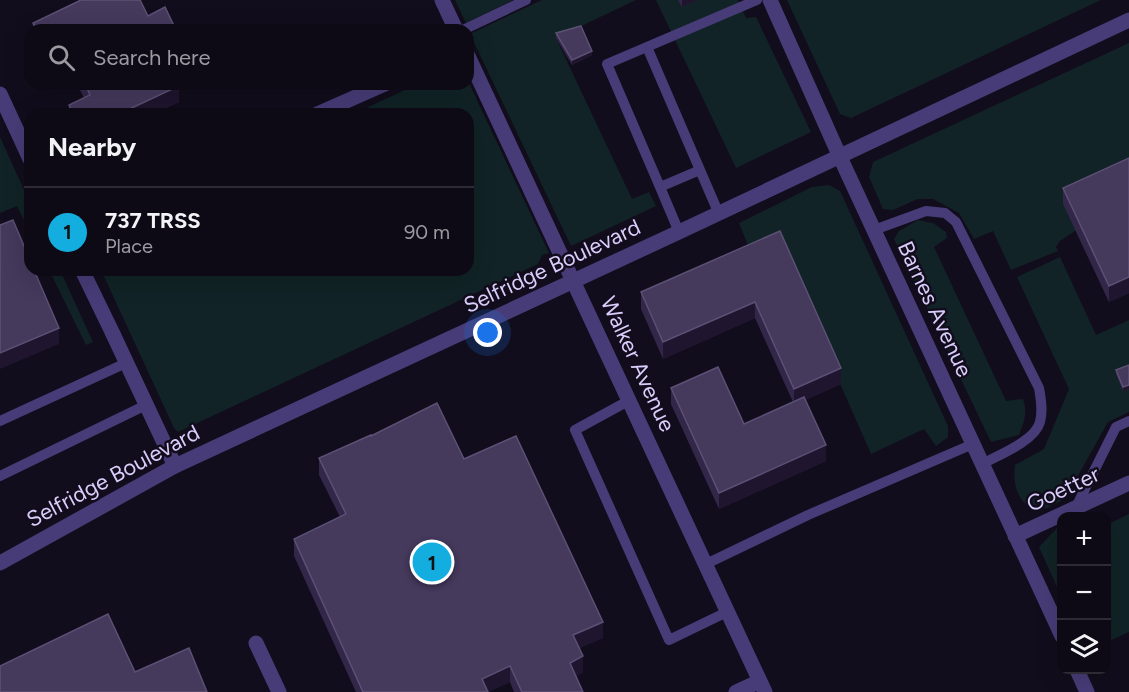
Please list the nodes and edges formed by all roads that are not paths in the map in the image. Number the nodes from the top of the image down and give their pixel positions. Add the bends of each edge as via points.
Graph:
1 (442, 0) edge
2 (526, 0) edge
3 (757, 0) edge
4 (770, 0) edge
5 (1129, 20) edge
6 (453, 24) edge
7 (474, 25) edge
8 (647, 47) junction
9 (474, 69) edge
10 (371, 90) edge
11 (0, 94) edge
12 (331, 108) edge
13 (24, 146) edge
14 (840, 157) junction
15 (700, 170) junction
16 (660, 187) junction
17 (719, 214) junction
18 (874, 230) junction
19 (679, 232) junction
20 (85, 276) edge
21 (574, 280) junction
22 (126, 363) junction
23 (630, 400) junction
24 (146, 405) junction
25 (1129, 421) edge
26 (0, 422) edge
27 (973, 444) junction
28 (982, 464) junction
29 (175, 466) junction
30 (0, 476) edge
31 (1129, 483) edge
32 (1076, 508) junction
33 (1016, 536) junction
34 (0, 563) edge
35 (706, 564) junction
36 (729, 611) junction
37 (1057, 625) edge
38 (256, 643) dead end
39 (1079, 674) edge
40 (763, 686) edge
41 (279, 692) edge
42 (736, 692) edge
43 (1087, 692) edge

1 - 6 street
2 - 7 lane
3 - 8 lane
4 - 14 street, Barnes Avenue
5 - 14 street, Selfridge Boulevard
8 - 15 lane
8 - 16 lane via 607,64
9 - 21 street, Walker Avenue
10 - 12 street
11 - 13 street
14 - 17 street, Selfridge Boulevard
14 - 18 street, Barnes Avenue
15 - 16 lane
15 - 17 lane
16 - 19 lane
17 - 19 street, Selfridge Boulevard
18 - 27 street, Barnes Avenue
18 - 28 lane via 926,211 945,213 956,222 1039,388 1040,424 1031,437
19 - 21 street, Selfridge Boulevard
20 - 22 street
21 - 23 street, Walker Avenue
21 - 29 street, Selfridge Boulevard
22 - 24 street
22 - 26 lane
23 - 35 street, Walker Avenue
23 - 36 lane via 575,430 669,640
24 - 29 street
24 - 30 lane
25 - 32 lane via 1116,427
27 - 28 street, Barnes Avenue
27 - 35 lane
28 - 33 street, Barnes Avenue
29 - 34 street, Selfridge Boulevard
31 - 32 street, Goetter
32 - 33 street, Goetter
33 - 37 street, Barnes Avenue
35 - 36 street, Walker Avenue
36 - 40 street, Walker Avenue
38 - 41 street
39 - 43 street
40 - 42 street

